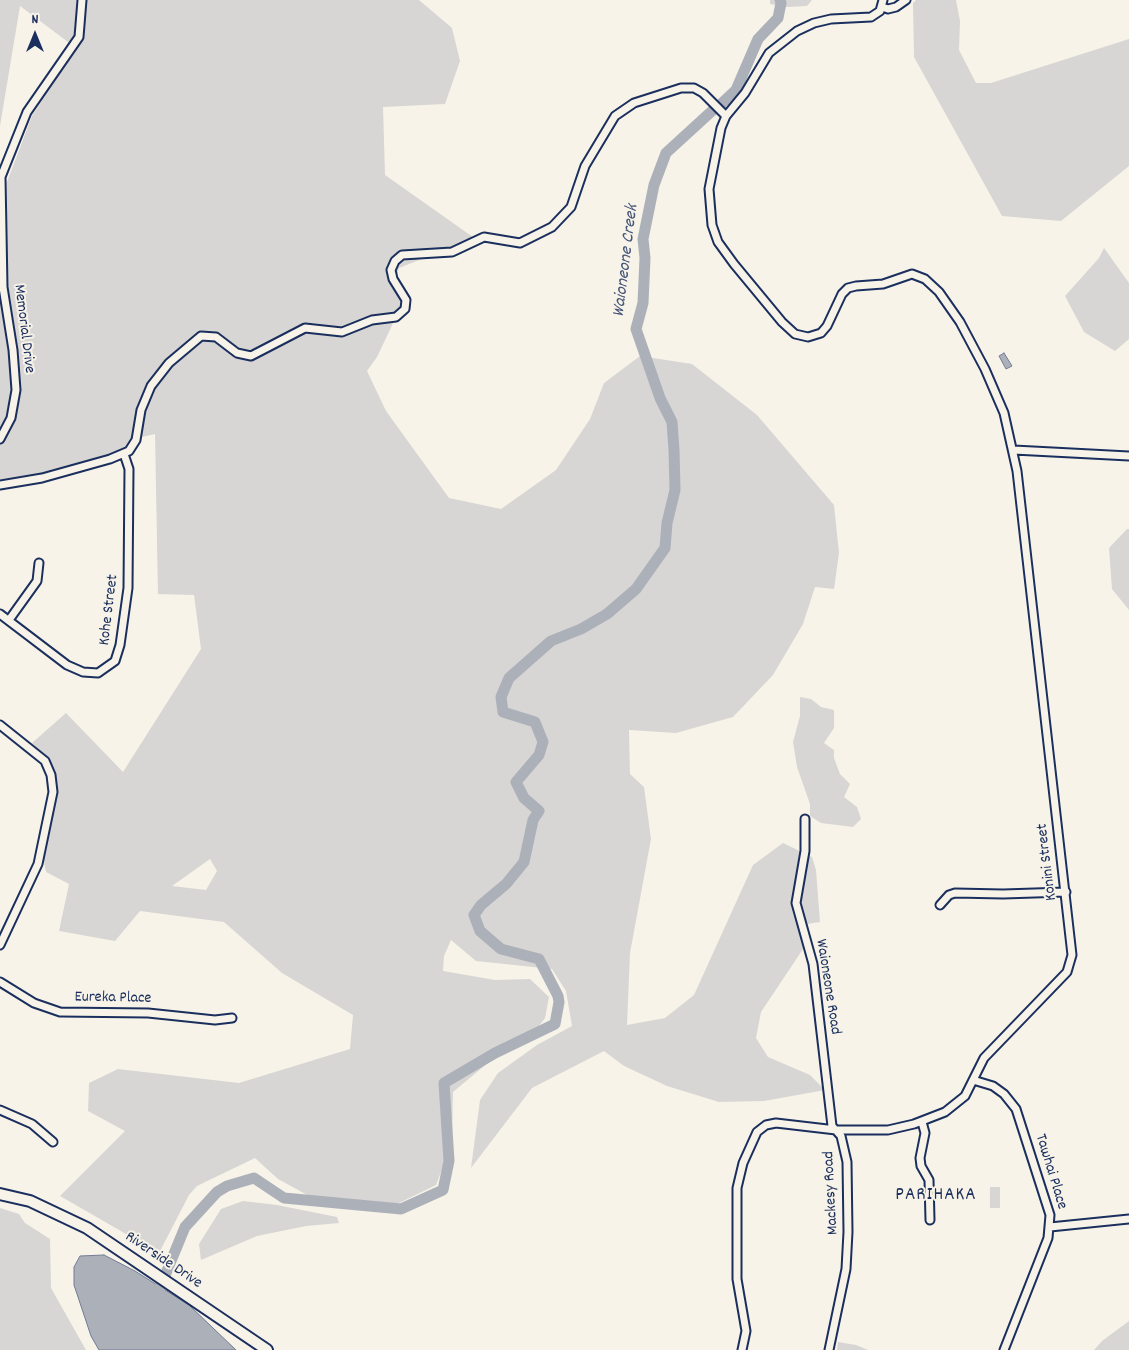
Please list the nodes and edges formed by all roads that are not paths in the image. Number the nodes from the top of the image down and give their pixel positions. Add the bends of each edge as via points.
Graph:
1 (82, 0) edge
2 (906, 0) edge
3 (883, 3) edge
4 (726, 116) junction
5 (0, 440) edge
6 (1014, 450) junction
7 (124, 454) junction
8 (1129, 456) edge
9 (0, 485) edge
10 (39, 563) dead end
11 (0, 614) edge
12 (9, 620) junction
13 (0, 725) edge
14 (804, 819) dead end
15 (1066, 892) junction
16 (940, 905) dead end
17 (0, 945) edge
18 (0, 982) edge
19 (232, 1018) dead end
20 (973, 1080) junction
21 (0, 1110) edge
22 (922, 1122) junction
23 (836, 1130) junction
24 (53, 1142) dead end
25 (0, 1194) edge
26 (0, 1199) edge
27 (38, 1206) junction
28 (1129, 1219) edge
29 (930, 1220) dead end
30 (1050, 1227) junction
31 (267, 1350) edge
32 (742, 1350) edge
33 (829, 1350) edge
34 (1004, 1350) edge

1 - 5 street, Memorial Drive via 79,37 27,112 1,177 3,287 16,390 11,418
2 - 3 street via 888,9
3 - 4 street via 871,17 822,20 797,31 770,53
4 - 6 street, Konini Street via 709,189 712,225 723,250 776,315 795,334 812,337 827,326 837,302 848,288 883,284 908,275 924,279 950,306 970,340 1000,402
4 - 7 street via 694,88 681,88 627,107 611,121 585,166 571,207 552,227 520,243 484,237 452,252 410,253 394,261 391,275 406,300 405,309 396,316 372,320 342,332 311,328 300,330 251,356 237,353 211,335 197,338 169,363 151,386 141,410 134,444
6 - 8 street
6 - 15 street, Konini Street
7 - 9 street via 42,478
7 - 12 street, Kohe Street via 129,469 128,588 115,661 98,673 83,672 67,665
10 - 12 street via 37,581
11 - 12 street, Kohe Street
13 - 17 street via 45,761 53,792 38,864
14 - 23 street, Waioneone Road via 804,851 796,903 813,964 832,1126
15 - 16 street via 955,893 949,894
15 - 20 street, Konini Street via 1072,946 1069,968 984,1058
18 - 19 street, Eureka Place via 34,1003 60,1012 148,1013 215,1020
20 - 22 street, Konini Street via 965,1096 952,1107
20 - 30 street, Tawhai Place via 1004,1094 1016,1109 1047,1204
21 - 24 street via 32,1124
22 - 23 street, Konini Street via 877,1131
22 - 29 street via 925,1133 920,1158 929,1180
23 - 32 street, Mackesy Road via 771,1124 761,1128 753,1138 737,1188 737,1279 746,1331
23 - 33 street, Mackesy Road via 846,1153 848,1232 846,1269
25 - 27 main road, Riverside Drive
26 - 27 main road, Riverside Drive
27 - 31 main road, Riverside Drive via 88,1228
28 - 30 street
30 - 34 street, Tawhai Place

